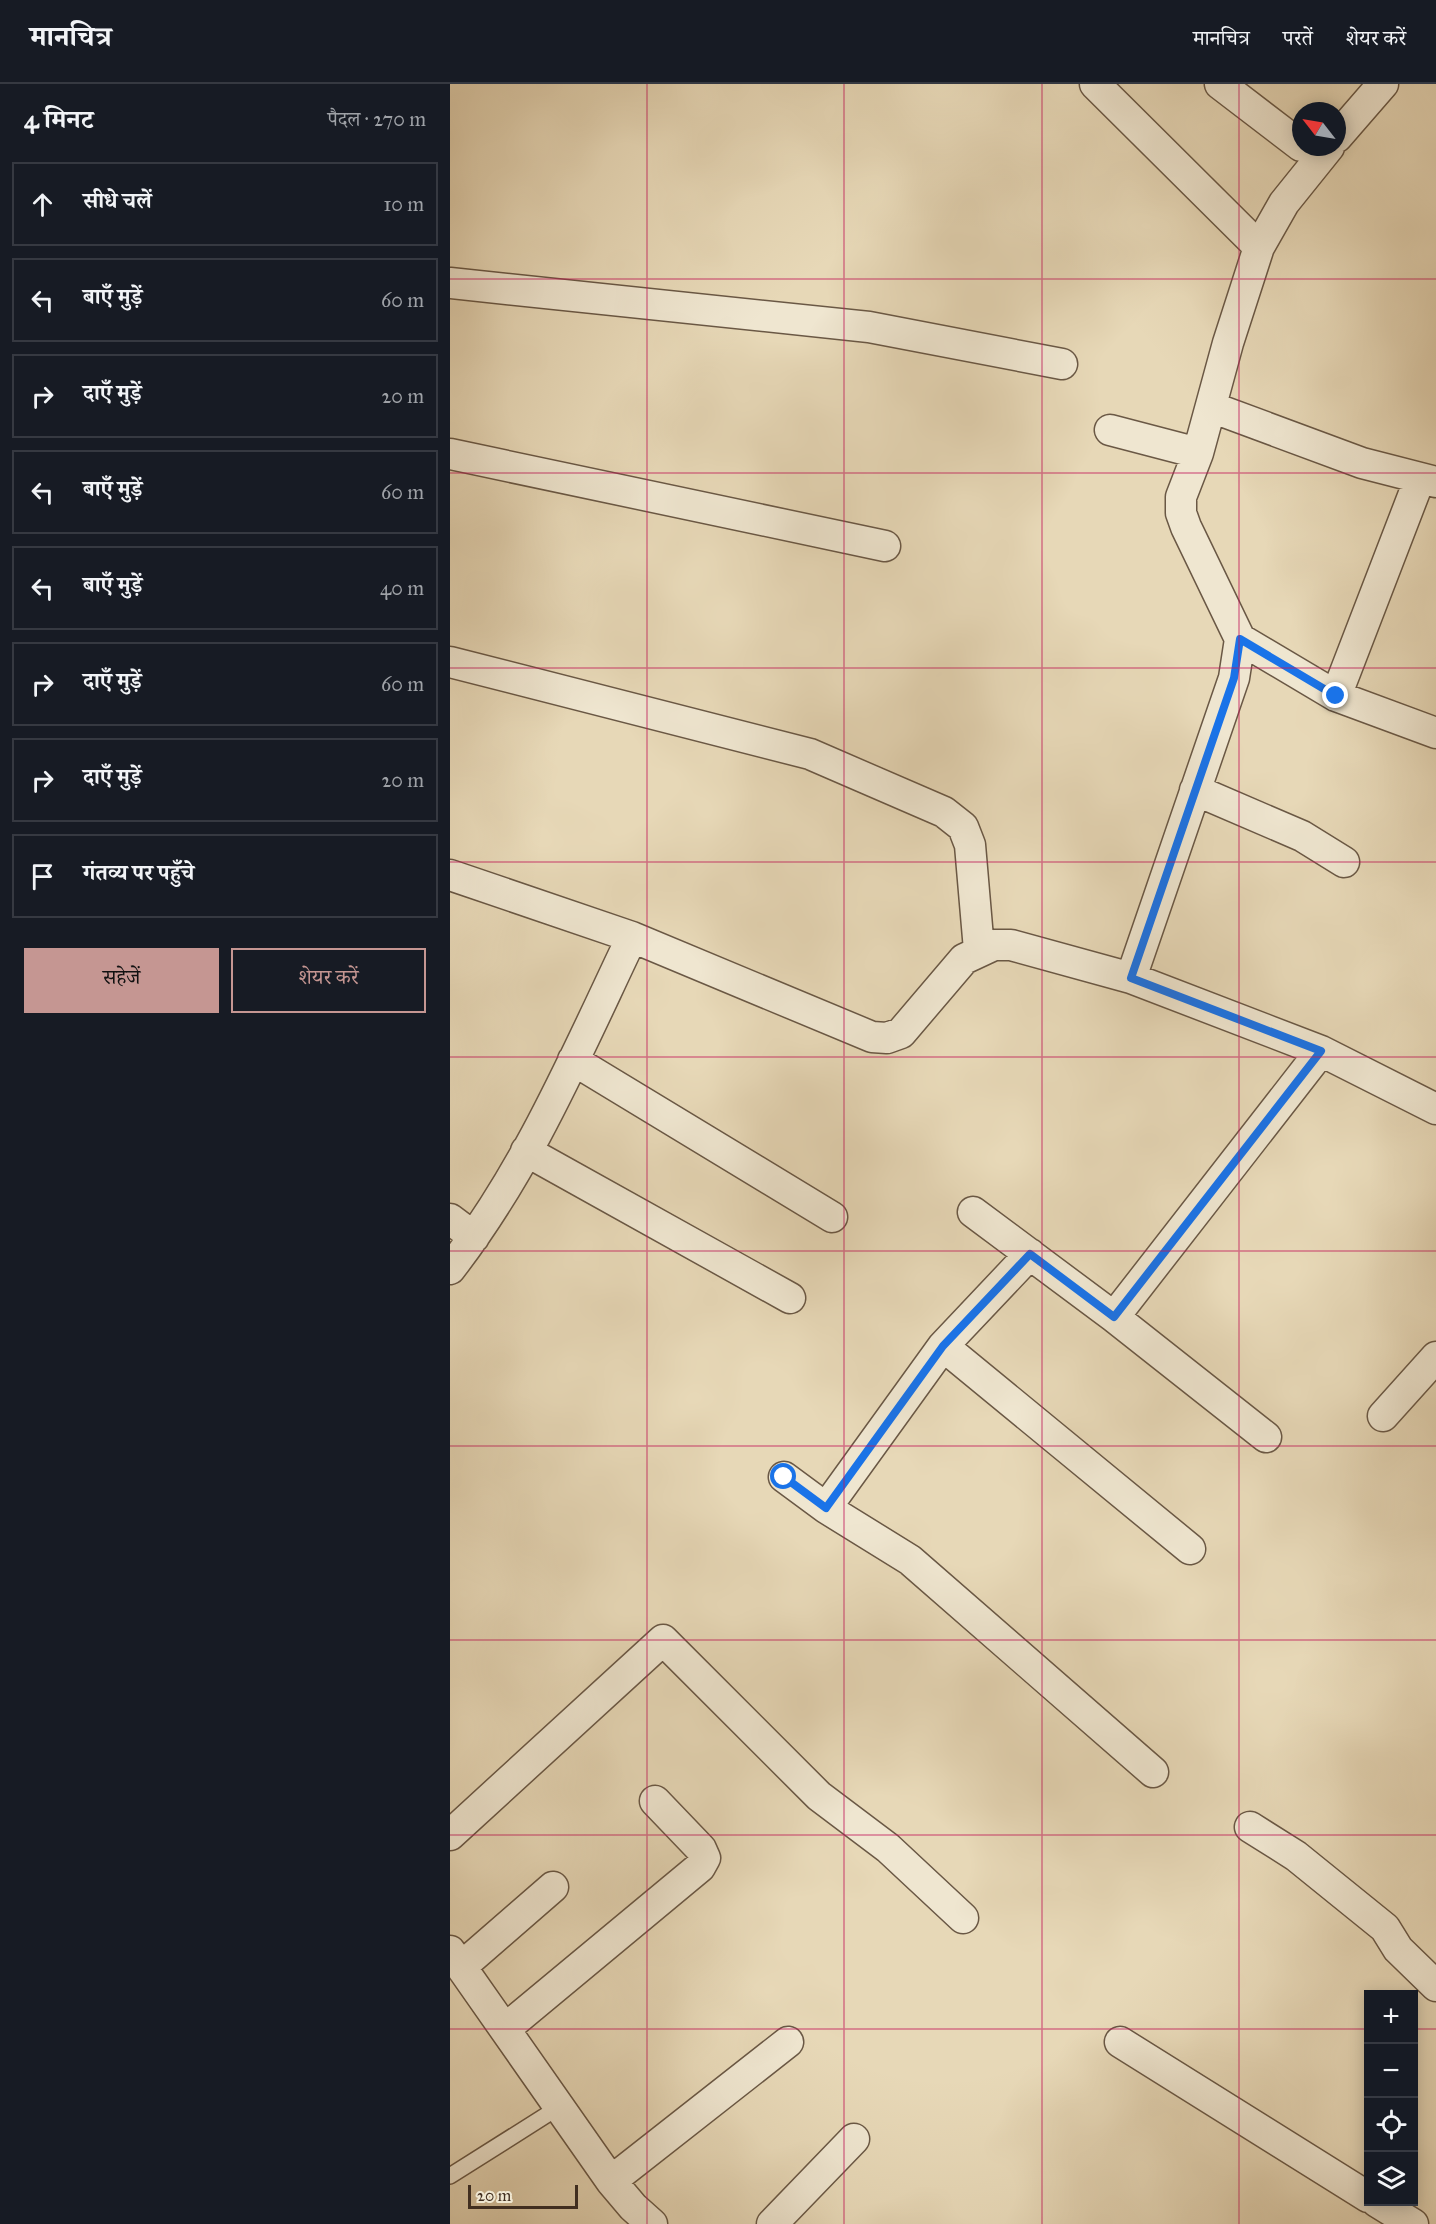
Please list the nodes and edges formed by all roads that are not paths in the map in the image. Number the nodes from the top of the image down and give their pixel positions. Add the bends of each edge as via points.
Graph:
1 (1095, 84) edge
2 (1220, 84) edge
3 (1383, 84) edge
4 (1346, 119) edge
5 (1292, 131) edge
6 (1312, 156) edge
7 (1259, 247) junction
8 (450, 283) edge
9 (1062, 364) dead end
10 (1211, 407) junction
11 (1110, 430) dead end
12 (1198, 453) junction
13 (450, 454) edge
14 (1428, 480) edge
15 (885, 546) dead end
16 (1240, 639) junction
17 (450, 662) edge
18 (1336, 696) junction
19 (1436, 733) edge
20 (1195, 790) junction
21 (1344, 862) dead end
22 (450, 875) edge
23 (632, 937) junction
24 (979, 950) junction
25 (1131, 978) junction
26 (1321, 1051) junction
27 (573, 1060) junction
28 (1436, 1109) edge
29 (526, 1151) junction
30 (973, 1212) dead end
31 (832, 1217) dead end
32 (450, 1219) edge
33 (474, 1237) junction
34 (1030, 1254) junction
35 (450, 1269) edge
36 (789, 1298) dead end
37 (1114, 1317) junction
38 (943, 1346) junction
39 (1436, 1357) edge
40 (1383, 1416) dead end
41 (1266, 1437) dead end
42 (784, 1477) dead end
43 (826, 1508) junction
44 (1190, 1549) dead end
45 (1153, 1772) dead end
46 (654, 1802) dead end
47 (1250, 1827) dead end
48 (450, 1835) edge
49 (553, 1887) dead end
50 (963, 1918) dead end
51 (454, 1958) edge
52 (1436, 1986) edge
53 (506, 2029) junction
54 (788, 2042) dead end
55 (1120, 2042) dead end
56 (559, 2107) junction
57 (854, 2139) dead end
58 (450, 2176) edge
59 (611, 2181) junction
60 (1364, 2194) edge
61 (1384, 2206) edge
62 (652, 2224) edge
63 (772, 2224) edge
64 (1413, 2224) edge

1 - 7 street
2 - 5 street
3 - 4 street
6 - 7 street
7 - 10 street
8 - 9 street via 869,327
10 - 12 street
10 - 14 street via 1362,463
11 - 12 street
12 - 16 street via 1181,497 1181,513
13 - 15 street
14 - 18 street
16 - 18 street
16 - 20 street via 1234,678
17 - 24 street via 810,754 944,812 963,827 970,845
18 - 19 street
20 - 21 street via 1302,836
20 - 25 street
22 - 23 street
23 - 24 street via 872,1037 887,1038 901,1033 964,959
23 - 27 street
24 - 25 street via 1011,945
25 - 26 street
26 - 28 street
26 - 37 street
27 - 29 street
27 - 31 street
29 - 33 street
29 - 36 street
30 - 34 street
32 - 33 street
33 - 35 street
34 - 37 street
34 - 38 street
37 - 41 street
38 - 43 street
38 - 44 street
39 - 40 street
42 - 43 street
43 - 45 street via 910,1560
46 - 53 street via 701,1849 705,1858 700,1867
47 - 52 street via 1296,1856 1376,1920 1398,1950
48 - 50 street via 663,1640 819,1796 888,1848
49 - 51 street
51 - 53 street
53 - 56 street
54 - 59 street
55 - 60 street
56 - 58 lane
56 - 59 street
57 - 63 street
59 - 62 street
61 - 64 street

